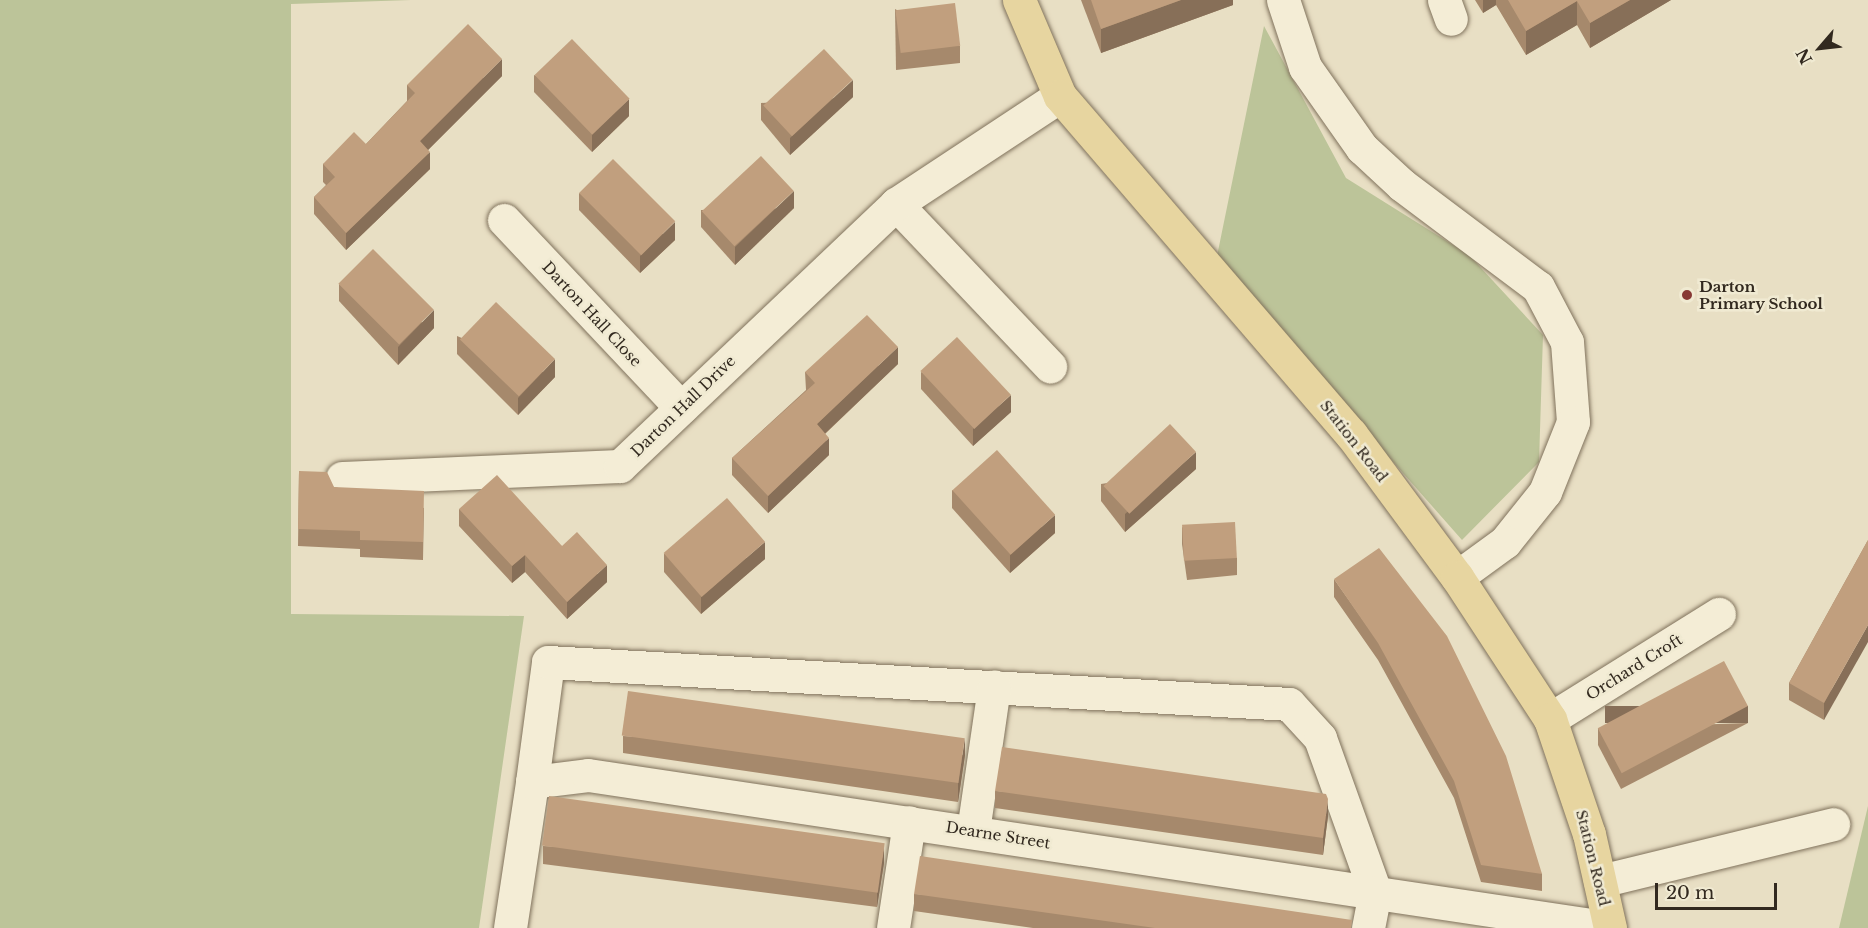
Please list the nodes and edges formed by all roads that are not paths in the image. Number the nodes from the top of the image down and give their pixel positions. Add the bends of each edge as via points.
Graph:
1 (1019, 0) edge
2 (1283, 0) edge
3 (1060, 96) junction
4 (896, 204) junction
5 (504, 220) dead end
6 (1050, 366) dead end
7 (681, 408) junction
8 (342, 478) dead end
9 (1457, 577) junction
10 (1719, 614) dead end
11 (994, 687) junction
12 (1550, 719) junction
13 (532, 782) junction
14 (909, 822) junction
15 (1833, 824) dead end
16 (973, 831) junction
17 (1600, 881) junction
18 (1375, 892) junction
19 (510, 928) edge
20 (893, 928) edge
21 (1368, 928) edge
22 (1610, 928) edge

1 - 3 main road, Station Road
2 - 9 street via 1305,67 1362,148 1402,185 1538,287 1567,342 1573,422 1545,492 1505,542
3 - 4 street, Darton Hall Drive
3 - 9 main road, Station Road via 1352,434
4 - 6 street
4 - 7 street, Darton Hall Drive
5 - 7 street, Darton Hall Close
7 - 8 street, Darton Hall Drive via 620,466
9 - 12 main road, Station Road
10 - 12 street, Orchard Croft
11 - 13 street via 596,673 548,662
11 - 16 street
11 - 18 street via 1289,704 1320,738
12 - 17 main road, Station Road
13 - 14 street, Dearne Street via 590,762
13 - 19 street
14 - 16 street, Dearne Street
14 - 20 street
15 - 17 street
16 - 18 street, Dearne Street
17 - 22 main road, Station Road
18 - 21 street
18 - 22 street, Dearne Street

